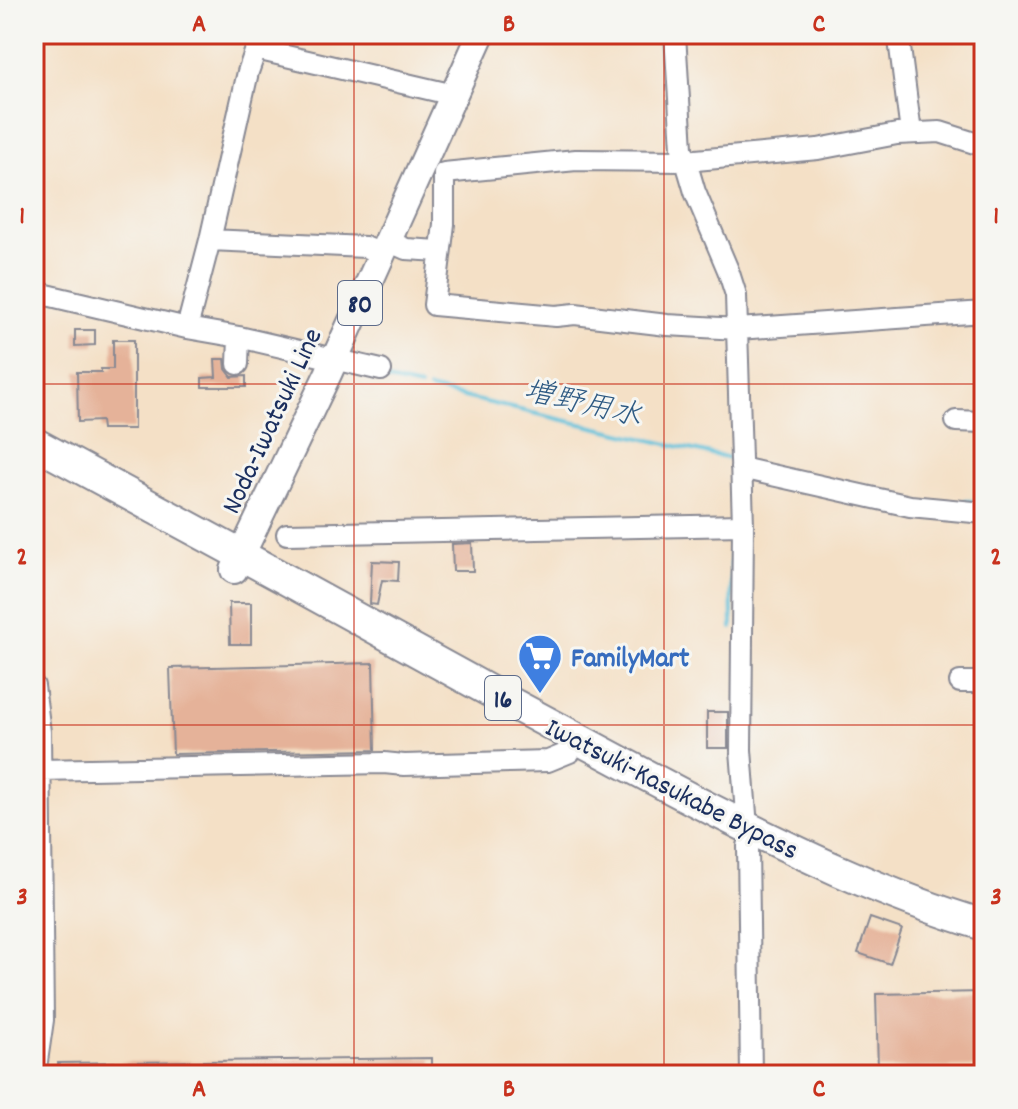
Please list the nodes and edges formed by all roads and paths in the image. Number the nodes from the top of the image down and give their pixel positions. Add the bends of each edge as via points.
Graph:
1 (675, 34) edge
2 (472, 39) edge
3 (899, 40) dead end
4 (454, 95) junction
5 (911, 133) junction
6 (984, 146) edge
7 (685, 161) junction
8 (415, 180) junction
9 (445, 186) junction
10 (210, 240) junction
11 (385, 247) junction
12 (440, 251) junction
13 (34, 292) edge
14 (984, 312) edge
15 (187, 328) junction
16 (738, 329) junction
17 (239, 337) junction
18 (334, 360) junction
19 (238, 364) dead end
20 (381, 370) dead end
21 (956, 421) dead end
22 (984, 422) edge
23 (34, 443) edge
24 (34, 464) edge
25 (741, 468) junction
26 (984, 513) edge
27 (743, 525) junction
28 (287, 534) dead end
29 (238, 562) junction
30 (960, 682) dead end
31 (984, 682) edge
32 (34, 686) edge
33 (37, 732) edge
34 (570, 752) junction
35 (40, 770) junction
36 (744, 851) junction
37 (984, 925) edge
38 (984, 944) edge
39 (38, 1007) edge
40 (35, 1075) edge
41 (751, 1075) edge

1 - 7 street
2 - 4 main road, Noda-Iwatsuki Line / 80
3 - 5 street
4 - 8 main road, Noda-Iwatsuki Line / 80
4 - 10 street via 256,49
5 - 6 street via 940,132
5 - 7 street via 818,149
7 - 9 street via 576,160 444,173
7 - 16 street via 736,295
8 - 9 street
8 - 11 main road, Noda-Iwatsuki Line / 80
9 - 12 street
10 - 11 street
10 - 15 street
11 - 12 street
11 - 18 main road, Noda-Iwatsuki Line / 80
12 - 16 street via 434,305
13 - 15 street
14 - 16 street
15 - 17 street
16 - 25 street
17 - 18 street
17 - 19 street
18 - 20 street
18 - 29 main road, Noda-Iwatsuki Line / 80
21 - 22 street
23 - 29 highway, Iwatsuki-Kasukabe Bypass / 16
24 - 29 highway, Iwatsuki-Kasukabe Bypass / 16
25 - 26 street via 910,506
25 - 27 street
27 - 28 street
27 - 36 street
29 - 34 highway, Iwatsuki-Kasukabe Bypass / 16
29 - 36 highway, Iwatsuki-Kasukabe Bypass / 16 via 592,747
30 - 31 street
32 - 33 street
33 - 35 street
34 - 35 street via 548,761
34 - 36 highway, Iwatsuki-Kasukabe Bypass / 16
35 - 39 street
36 - 37 highway, Iwatsuki-Kasukabe Bypass / 16 via 865,883
36 - 38 highway, Iwatsuki-Kasukabe Bypass / 16
36 - 41 street
39 - 40 street via 43,1020

